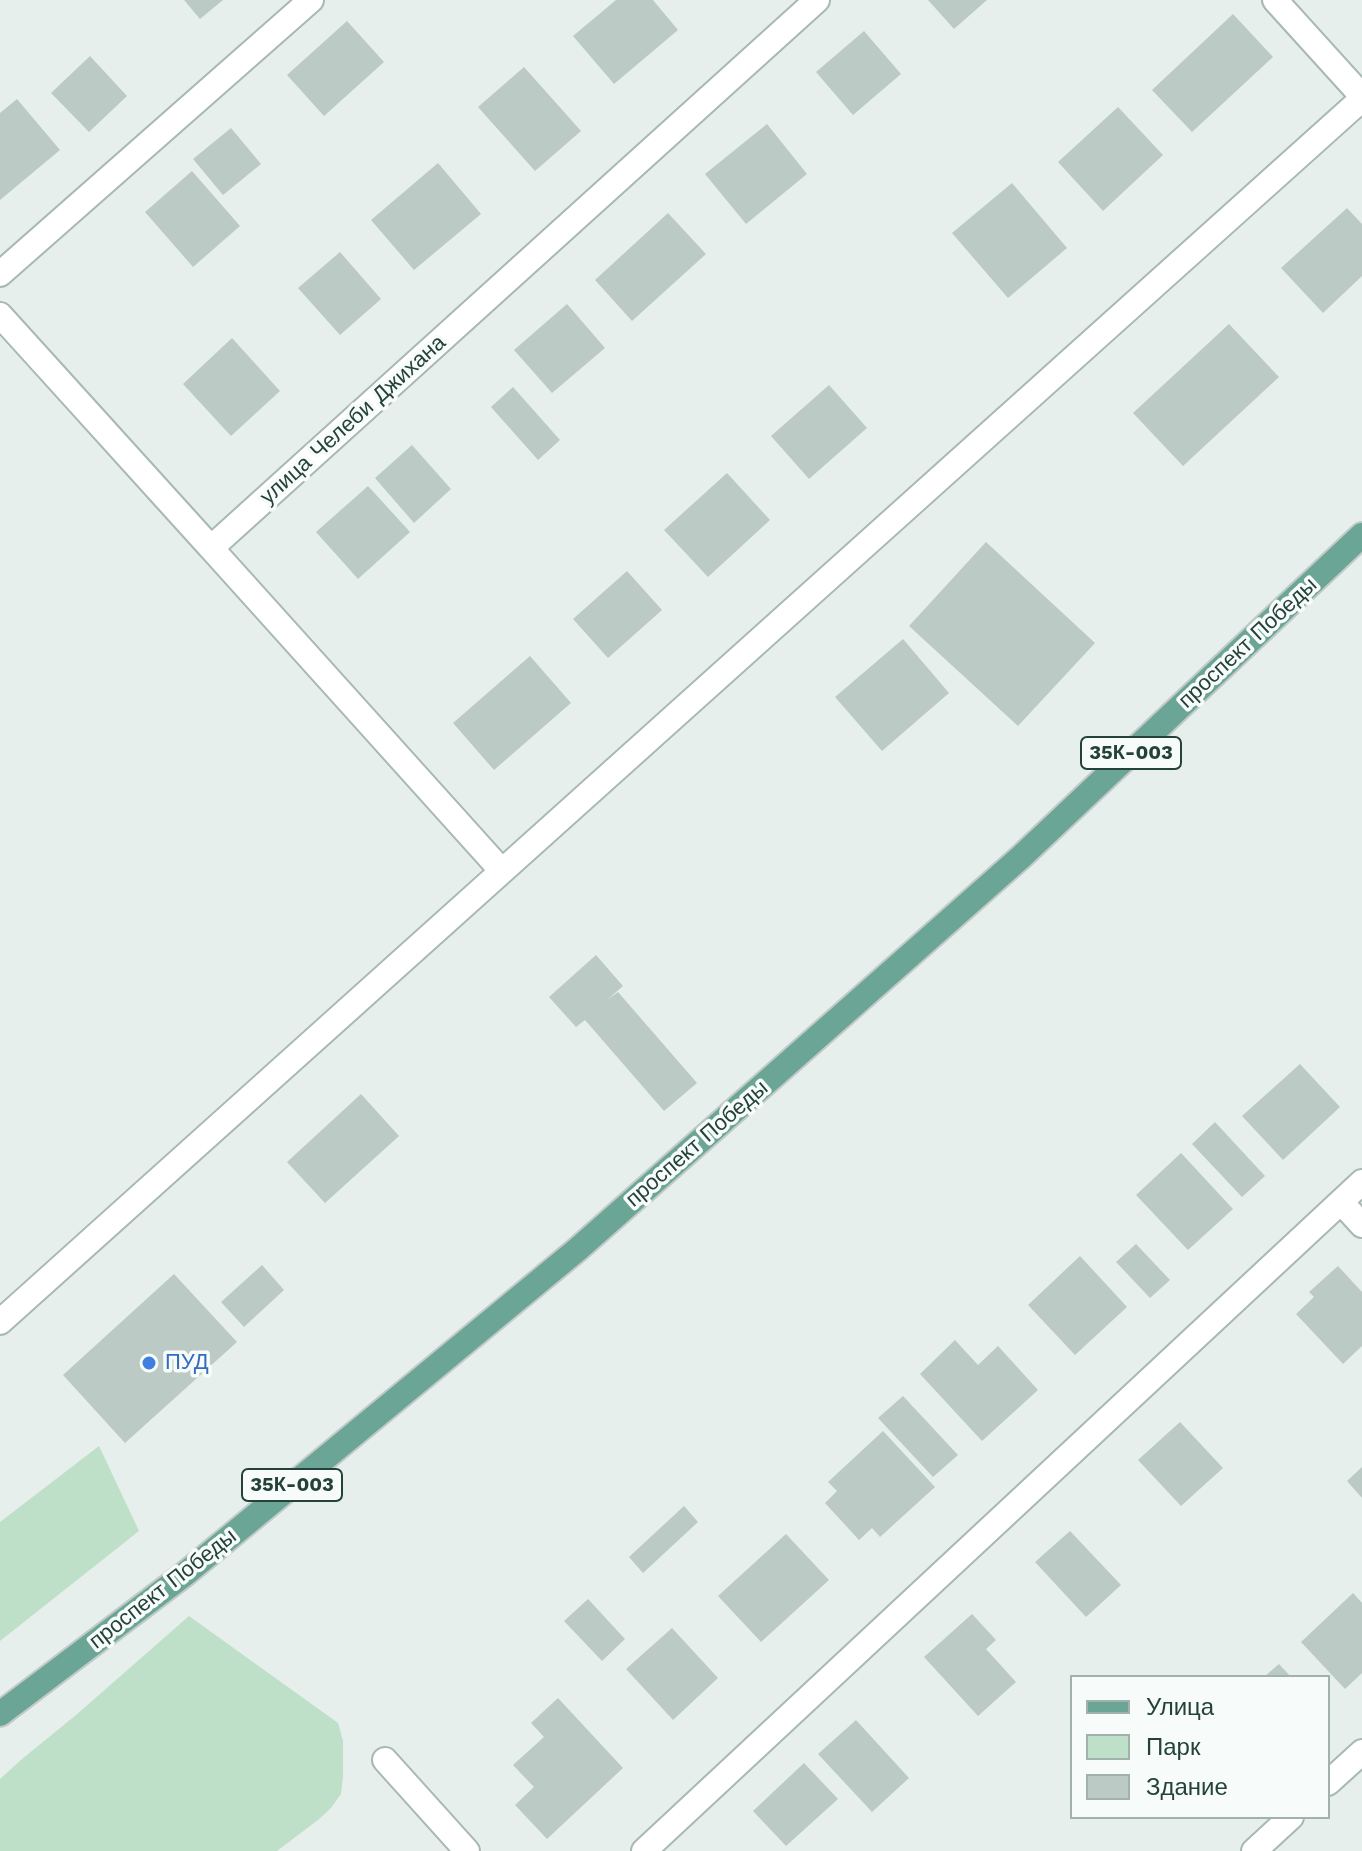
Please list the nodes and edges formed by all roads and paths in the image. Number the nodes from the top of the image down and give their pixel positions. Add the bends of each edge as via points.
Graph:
1 (311, 0) edge
2 (817, 0) edge
3 (1275, 0) edge
4 (1362, 97) edge
5 (0, 274) edge
6 (0, 315) edge
7 (1362, 535) edge
8 (211, 548) junction
9 (501, 870) junction
10 (1362, 1182) edge
11 (1341, 1202) junction
12 (1362, 1225) edge
13 (0, 1322) edge
14 (0, 1714) edge
15 (1362, 1752) edge
16 (385, 1760) dead end
17 (1330, 1781) edge
18 (1289, 1819) edge
19 (467, 1851) edge
20 (644, 1851) edge
21 (1254, 1851) edge

1 - 5 street
2 - 8 street, улица Челеби Джихана
3 - 4 street
4 - 9 street
6 - 8 street
7 - 14 main road, проспект Победы / 35К-003 via 1010,867 578,1249 185,1574
8 - 9 street
9 - 13 street
10 - 11 street
11 - 12 street
11 - 20 street
15 - 17 street
16 - 19 street
18 - 21 street

